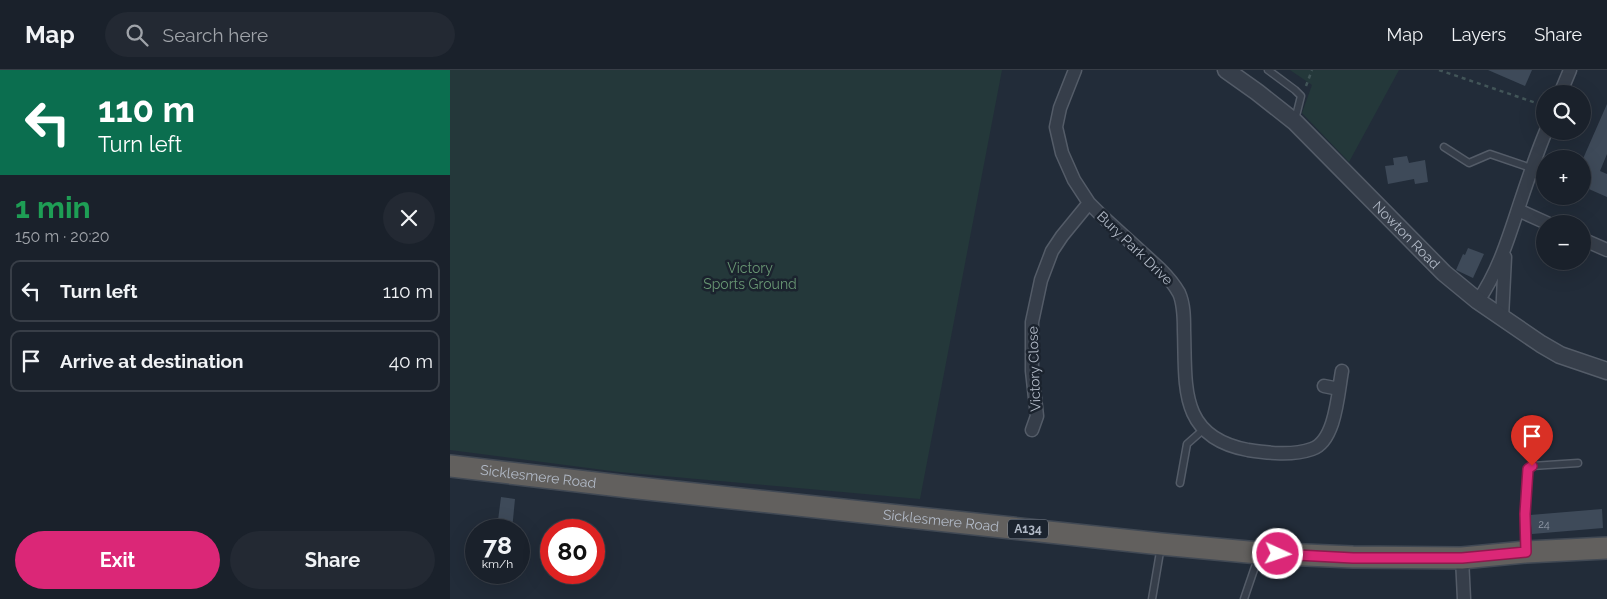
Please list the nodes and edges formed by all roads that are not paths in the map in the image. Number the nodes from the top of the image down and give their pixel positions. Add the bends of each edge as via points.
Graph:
1 (1075, 70) edge
2 (1226, 70) edge
3 (1268, 70) edge
4 (1570, 70) edge
5 (1564, 85) edge
6 (1295, 122) junction
7 (1543, 140) edge
8 (1444, 147) dead end
9 (1532, 168) junction
10 (1089, 203) junction
11 (1518, 210) junction
12 (1536, 218) edge
13 (1591, 243) edge
14 (1506, 248) junction
15 (1607, 250) edge
16 (1478, 302) junction
17 (1502, 318) junction
18 (1342, 371) dead end
19 (1607, 371) edge
20 (1324, 386) dead end
21 (1339, 389) junction
22 (1204, 429) junction
23 (1032, 430) dead end
24 (1578, 463) dead end
25 (450, 466) edge
26 (1180, 483) dead end
27 (1161, 544) junction
28 (1607, 548) edge
29 (1526, 552) junction
30 (1259, 553) junction
31 (1462, 558) junction
32 (1152, 599) edge
33 (1244, 599) edge
34 (1464, 599) edge

1 - 10 street, Bury Park Drive via 1056,127 1062,153
2 - 6 street, Nowton Road
3 - 6 lane via 1301,96
4 - 5 street
6 - 16 street, Nowton Road
7 - 9 street
8 - 9 lane via 1469,163 1490,154
9 - 11 street
10 - 22 street, Bury Park Drive via 1169,278 1179,294 1184,310 1186,394 1190,408
10 - 23 street, Victory Close via 1052,252 1041,280 1032,322 1032,371 1038,416
11 - 12 street
11 - 14 street
13 - 15 street
14 - 16 street
14 - 17 street
16 - 17 street, Nowton Road
17 - 19 street, Nowton Road via 1560,355
18 - 21 street, Bury Park Drive
20 - 21 street
21 - 22 street, Bury Park Drive via 1332,427 1320,445 1312,449 1264,453 1235,448
22 - 26 lane via 1187,444
24 - 29 lane via 1532,466 1528,469
25 - 27 highway, Sicklesmere Road / A134
27 - 30 highway, Sicklesmere Road / A134
27 - 32 lane
28 - 29 highway, Sicklesmere Road / A134
29 - 31 highway, Sicklesmere Road / A134
30 - 31 highway, Sicklesmere Road / A134 via 1353,558
30 - 33 lane
31 - 34 street

